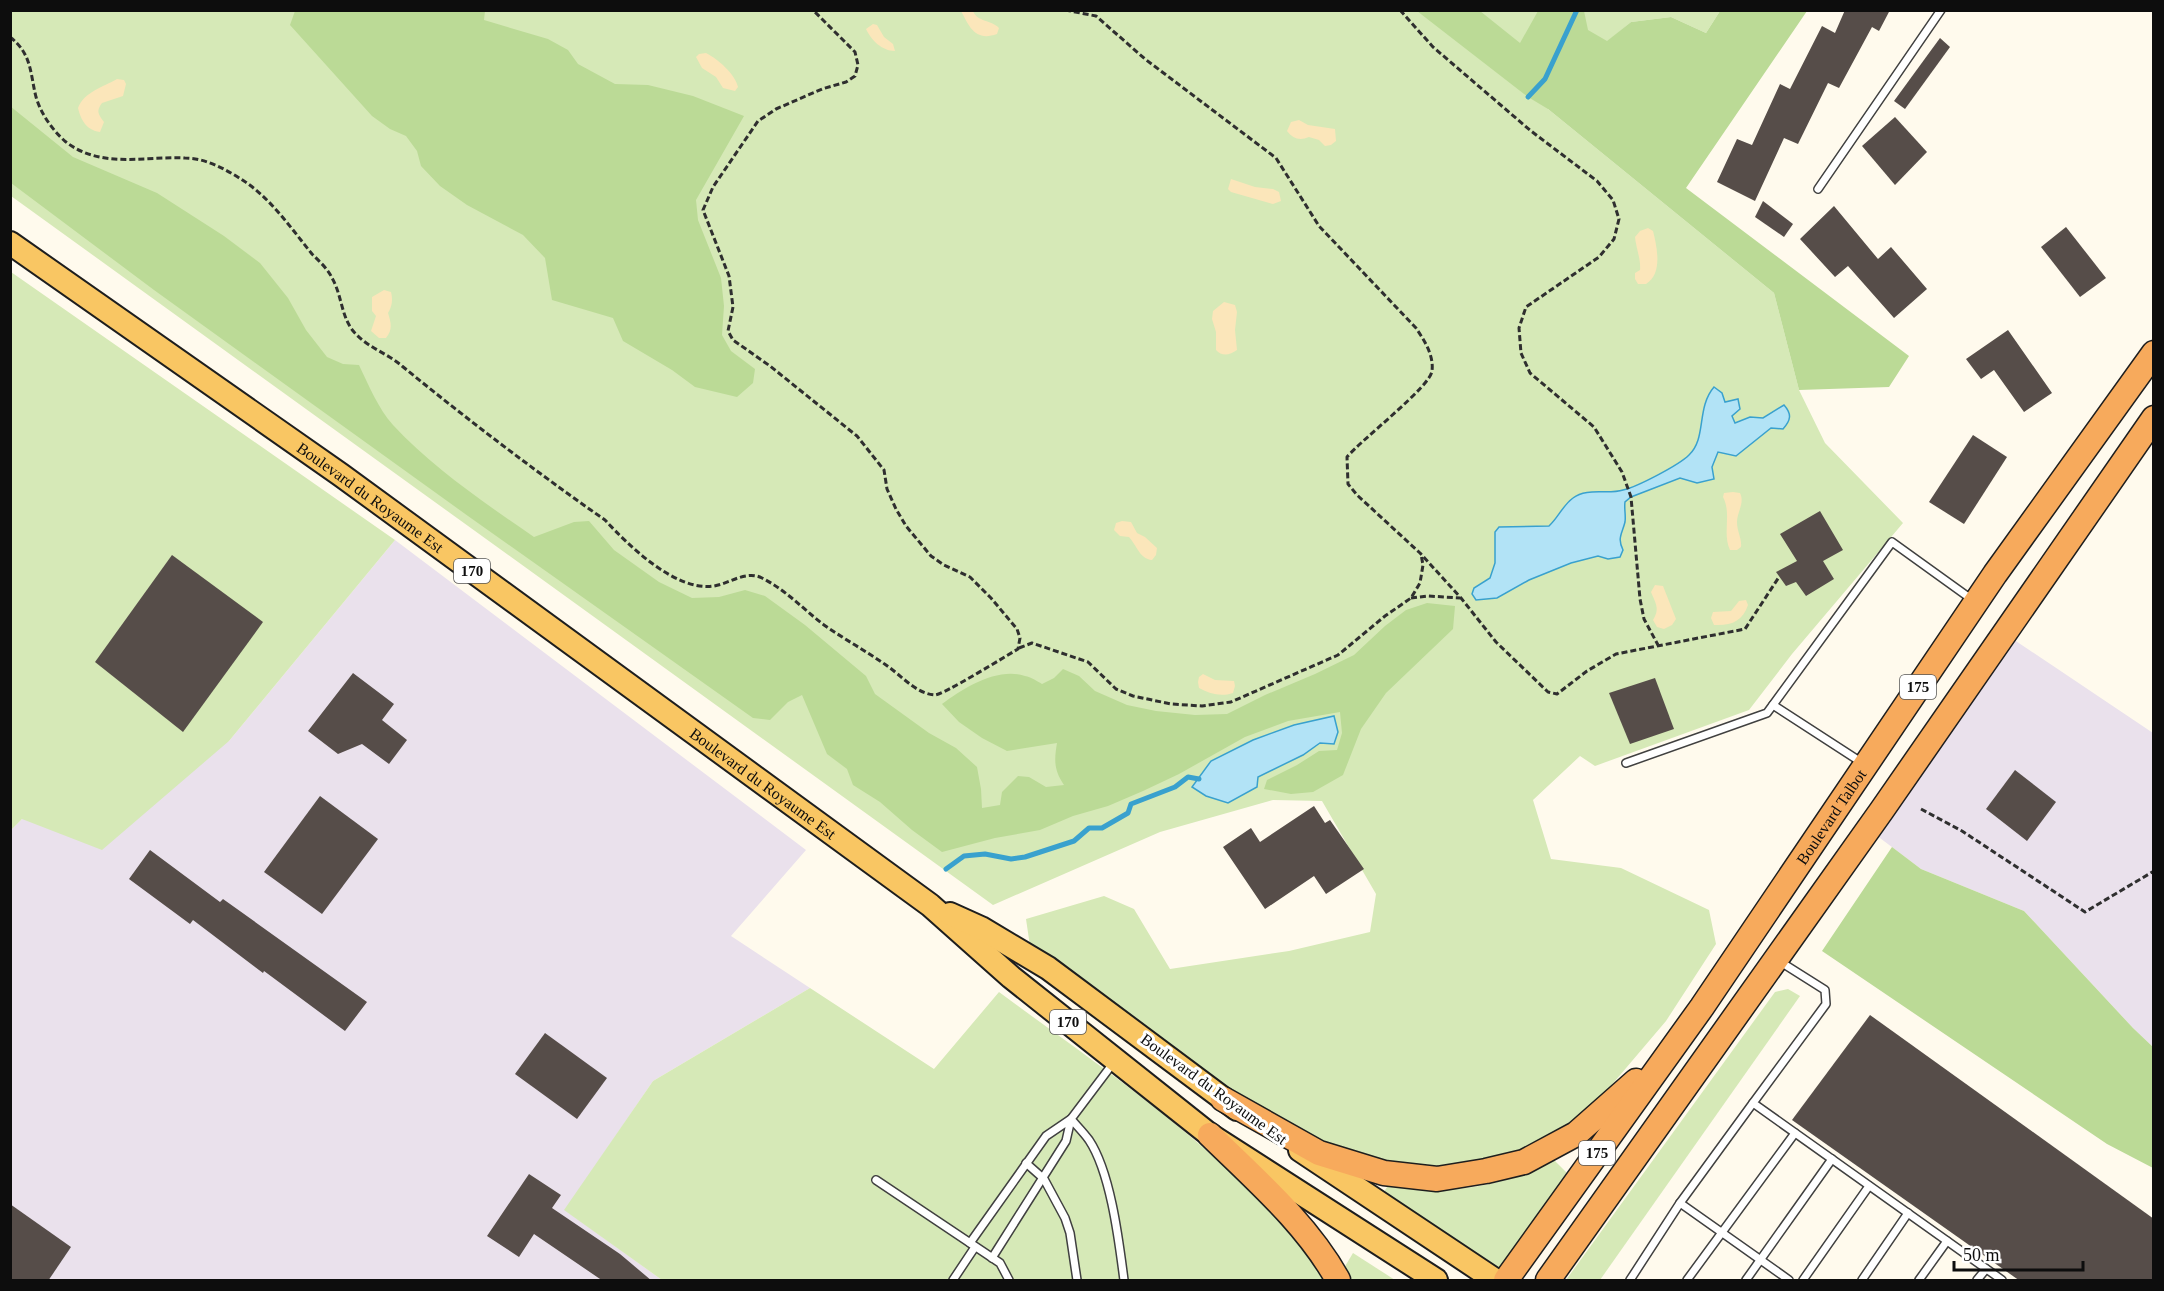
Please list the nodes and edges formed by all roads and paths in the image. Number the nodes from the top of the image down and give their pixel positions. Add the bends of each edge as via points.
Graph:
1 (813, 10) edge
2 (1065, 10) edge
3 (1400, 10) edge
4 (1941, 10) edge
5 (10, 37) edge
6 (1818, 189) dead end
7 (10, 243) edge
8 (2154, 353) edge
9 (2154, 418) edge
10 (1420, 553) junction
11 (1779, 577) dead end
12 (1411, 598) junction
13 (1461, 598) junction
14 (1976, 602) junction
15 (1658, 645) junction
16 (1018, 649) junction
17 (1773, 705) junction
18 (1626, 763) dead end
19 (1866, 765) junction
20 (1897, 787) junction
21 (1921, 810) dead end
22 (2154, 871) edge
23 (930, 904) junction
24 (1776, 959) junction
25 (1688, 1024) junction
26 (1116, 1060) junction
27 (1223, 1099) junction
28 (1753, 1103) junction
29 (1071, 1119) junction
30 (1795, 1132) junction
31 (1210, 1135) junction
32 (1832, 1159) junction
33 (1026, 1163) junction
34 (1044, 1179) junction
35 (876, 1180) dead end
36 (1869, 1186) junction
37 (1680, 1203) junction
38 (1908, 1213) junction
39 (1722, 1233) junction
40 (1947, 1241) junction
41 (973, 1245) junction
42 (992, 1258) junction
43 (1760, 1260) junction
44 (1986, 1269) junction
45 (953, 1281) edge
46 (1009, 1281) edge
47 (1077, 1281) edge
48 (1124, 1281) edge
49 (1338, 1281) edge
50 (1436, 1281) edge
51 (1495, 1281) edge
52 (1506, 1281) edge
53 (1548, 1281) edge
54 (1630, 1281) edge
55 (1687, 1281) edge
56 (1746, 1281) edge
57 (1789, 1281) edge
58 (1803, 1281) edge
59 (1862, 1281) edge
60 (1919, 1281) edge
61 (1977, 1281) edge
62 (2002, 1281) edge

1 - 16 path via 855,52 858,65 855,76 846,82 776,109 758,121 706,200 703,210 732,292 728,331 733,340 857,436 884,470 887,489 906,526 931,556 970,577 991,597 1017,629
2 - 10 path via 1096,16 1276,158 1319,226 1416,328 1432,361 1432,374 1420,390 1356,446 1347,457 1346,471 1348,484 1357,495
3 - 15 path via 1432,47 1597,182 1613,200 1619,219 1614,239 1599,257 1526,306 1519,327 1521,353 1530,373 1594,427 1622,472 1630,497 1644,619
4 - 6 lane
5 - 16 path via 25,51 43,114 67,142 104,158 187,158 208,162 246,182 279,214 332,278 346,321 354,332 605,520 659,569 699,587 746,576 760,577 923,693 938,695
7 - 23 main road, Boulevard du Royaume Est / 170 via 341,475
8 - 14 highway, Boulevard Talbot / 175
9 - 20 highway, 175
10 - 12 path via 1420,583
10 - 13 path
11 - 15 path via 1745,629
12 - 13 path
12 - 16 path via 1338,655 1231,702 1203,706 1133,696 1116,689 1088,662 1032,643
13 - 15 path via 1496,642 1548,692 1557,694 1616,654
14 - 17 lane via 1892,542
14 - 19 highway, Boulevard Talbot / 175
17 - 18 lane via 1767,713
17 - 19 lane
19 - 20 highway
19 - 25 highway, Boulevard Talbot / 175
20 - 24 highway, 175
21 - 22 path via 1962,831 2085,912
23 - 26 main road, Boulevard du Royaume Est / 170 via 1011,977
23 - 27 main road, Boulevard du Royaume Est / 170 via 981,928 1048,968
24 - 28 lane via 1826,990 1826,1004
24 - 53 highway, 175
25 - 27 highway via 1629,1088 1576,1134 1524,1162 1437,1179 1384,1173 1319,1153
25 - 52 highway, Boulevard Talbot / 175
26 - 29 lane
26 - 31 main road, Boulevard du Royaume Est / 170
27 - 51 main road, Boulevard du Royaume Est / 170
28 - 30 lane
28 - 37 lane
29 - 33 lane via 1046,1136
29 - 34 lane via 1066,1141
29 - 48 lane via 1090,1141 1100,1162 1118,1236
30 - 32 lane
30 - 39 lane
31 - 49 highway via 1287,1212 1325,1257
31 - 50 main road, Boulevard du Royaume Est / 170
32 - 36 lane
32 - 43 lane
33 - 34 lane
33 - 41 lane
34 - 42 lane
34 - 47 lane via 1070,1233
35 - 41 lane
36 - 38 lane
36 - 58 lane
37 - 39 lane
37 - 54 lane
38 - 40 lane
38 - 59 lane
39 - 43 lane
39 - 55 lane
40 - 44 lane
40 - 60 lane
41 - 42 lane
41 - 45 lane
42 - 46 lane via 1000,1263
43 - 56 lane
43 - 57 lane
44 - 61 lane
44 - 62 lane

